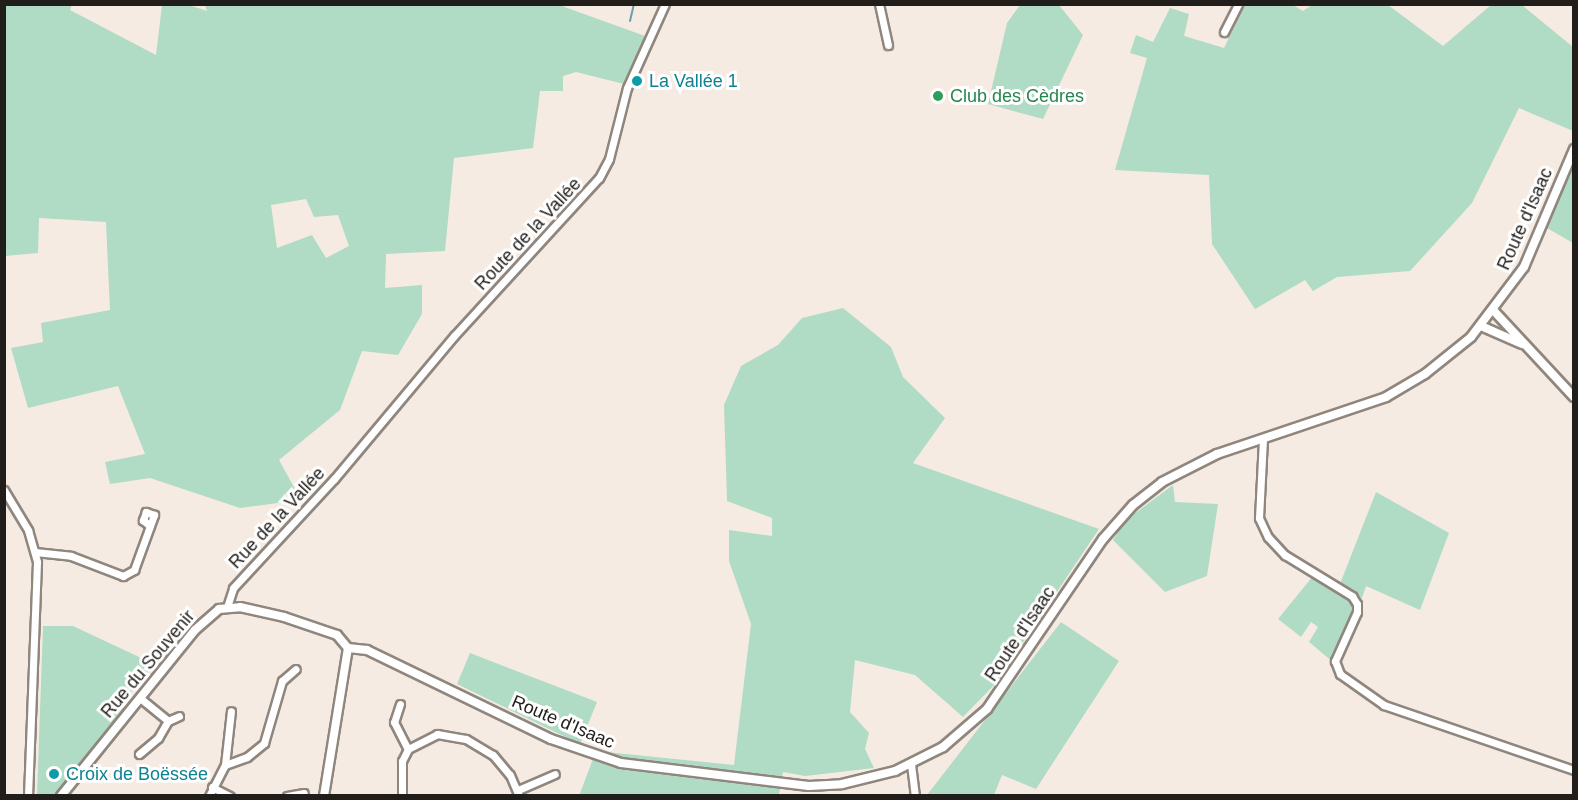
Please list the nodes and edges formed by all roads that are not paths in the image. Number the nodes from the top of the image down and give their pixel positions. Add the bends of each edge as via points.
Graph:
1 (665, 4) edge
2 (879, 4) edge
3 (1238, 4) edge
4 (1224, 32) dead end
5 (888, 45) dead end
6 (1574, 149) edge
7 (1494, 311) junction
8 (1481, 326) junction
9 (1523, 344) junction
10 (1574, 397) edge
11 (1263, 439) junction
12 (357, 452) joint
13 (4, 490) edge
14 (150, 526) dead end
15 (35, 552) junction
16 (227, 607) junction
17 (348, 648) junction
18 (296, 669) dead end
19 (140, 698) junction
20 (400, 704) dead end
21 (231, 711) dead end
22 (180, 716) dead end
23 (168, 721) junction
24 (408, 749) junction
25 (139, 754) dead end
26 (911, 764) junction
27 (225, 765) junction
28 (1574, 770) edge
29 (555, 774) dead end
30 (212, 788) junction
31 (519, 793) edge
32 (304, 794) dead end
33 (28, 795) edge
34 (62, 795) edge
35 (209, 795) edge
36 (230, 795) edge
37 (287, 795) edge
38 (324, 795) edge
39 (402, 795) edge
40 (915, 795) edge

1 - 12 street, Route de la Vallée via 627,88 609,159 599,178 454,336
2 - 5 street
3 - 4 street
6 - 7 street, Route d'Isaac via 1533,250
7 - 8 street, Route d'Isaac
7 - 9 street
8 - 9 street
8 - 11 street, Route d'Isaac via 1444,361 1405,387 1367,405
9 - 10 street
11 - 26 street, Route d'Isaac via 1187,467 1133,505 1103,539 987,709 943,747
11 - 28 street via 1259,518 1268,537 1285,555 1352,596 1357,604 1335,660 1340,674 1384,705
12 - 16 street, Rue de la Vallée via 233,588
13 - 15 street via 28,530
14 - 15 street via 134,570 123,576 71,556
15 - 33 street
16 - 17 street via 260,610 310,625 337,635
16 - 19 street, Rue du Souvenir via 203,621
17 - 26 street, Route d'Isaac via 367,650 551,738 621,764 809,786 872,778
17 - 38 street
18 - 27 street via 282,681 264,742 247,757
19 - 23 street
19 - 34 street, Rue du Souvenir
20 - 24 street via 394,722
21 - 27 street
22 - 23 street
23 - 25 street via 158,738
24 - 31 street via 437,734 466,740 503,765
24 - 39 street via 402,761
26 - 40 street
27 - 30 street
29 - 31 street
30 - 35 street
30 - 36 street
32 - 37 street

